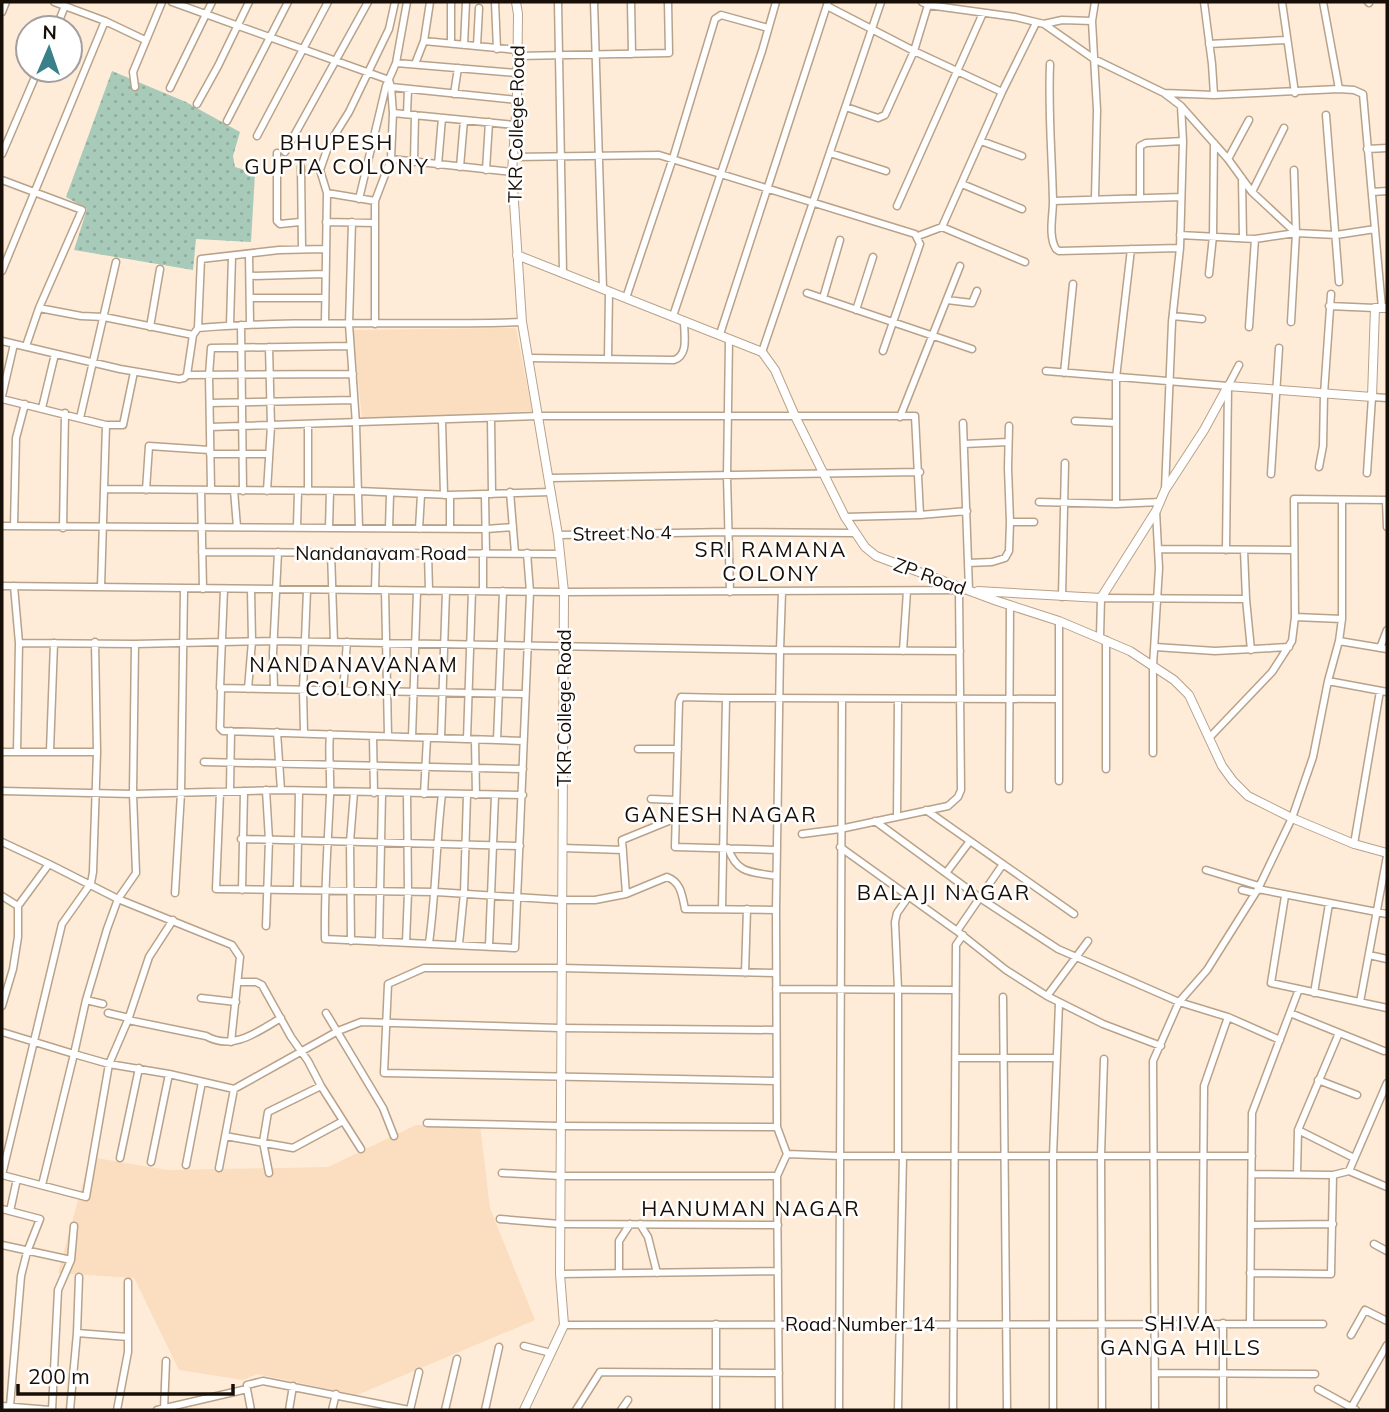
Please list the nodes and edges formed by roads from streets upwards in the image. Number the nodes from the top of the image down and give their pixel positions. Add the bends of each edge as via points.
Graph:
1 (6, 2) edge
2 (54, 2) edge
3 (162, 2) edge
4 (172, 2) edge
5 (212, 2) edge
6 (249, 2) edge
7 (288, 2) edge
8 (328, 2) edge
9 (368, 2) edge
10 (395, 2) edge
11 (407, 2) edge
12 (430, 2) edge
13 (451, 2) edge
14 (466, 2) edge
15 (495, 2) edge
16 (516, 2) edge
17 (558, 2) edge
18 (594, 2) edge
19 (631, 2) edge
20 (668, 2) edge
21 (776, 2) edge
22 (881, 2) edge
23 (1095, 2) edge
24 (1204, 2) edge
25 (1282, 2) edge
26 (1323, 2) edge
27 (925, 3) edge
28 (827, 4) edge
29 (65, 6) junction
30 (479, 8) dead end
31 (2, 12) edge
32 (206, 13) junction
33 (983, 13) junction
34 (62, 14) edge
35 (105, 21) junction
36 (1092, 21) junction
37 (1036, 23) junction
38 (1044, 24) junction
39 (238, 26) junction
40 (768, 28) junction
41 (872, 28) junction
42 (270, 37) junction
43 (145, 40) junction
44 (1286, 40) junction
45 (424, 41) junction
46 (451, 43) junction
47 (1209, 44) junction
48 (464, 45) junction
49 (477, 46) junction
50 (304, 49) junction
51 (497, 49) junction
52 (914, 51) junction
53 (517, 53) junction
54 (558, 54) junction
55 (596, 54) junction
56 (632, 54) junction
57 (1094, 59) junction
58 (336, 60) junction
59 (396, 63) junction
60 (415, 64) junction
61 (1050, 64) dead end
62 (458, 68) junction
63 (958, 72) junction
64 (368, 73) junction
65 (516, 73) junction
66 (390, 83) junction
67 (32, 84) edge
68 (135, 88) dead end
69 (170, 88) dead end
70 (408, 89) junction
71 (1339, 89) junction
72 (1002, 92) junction
73 (1164, 93) junction
74 (1295, 93) junction
75 (454, 94) junction
76 (1214, 94) junction
77 (517, 100) junction
78 (197, 104) dead end
79 (1181, 106) junction
80 (846, 107) junction
81 (393, 113) junction
82 (411, 115) junction
83 (1326, 115) dead end
84 (442, 118) junction
85 (464, 120) junction
86 (227, 121) dead end
87 (1249, 121) dead end
88 (489, 122) junction
89 (514, 125) junction
90 (1284, 128) dead end
91 (257, 136) dead end
92 (981, 141) junction
93 (1183, 141) junction
94 (1214, 143) junction
95 (1387, 148) edge
96 (1367, 149) junction
97 (830, 153) junction
98 (2, 154) edge
99 (1022, 156) dead end
100 (513, 157) junction
101 (599, 157) junction
102 (562, 158) junction
103 (673, 158) junction
104 (391, 159) junction
105 (1228, 159) junction
106 (414, 162) junction
107 (438, 164) junction
108 (301, 167) dead end
109 (460, 167) junction
110 (486, 170) junction
111 (1294, 170) dead end
112 (886, 171) dead end
113 (512, 172) junction
114 (721, 174) junction
115 (1242, 176) junction
116 (2, 180) edge
117 (962, 184) junction
118 (768, 189) junction
119 (1387, 191) edge
120 (33, 192) junction
121 (1252, 192) junction
122 (1372, 192) junction
123 (327, 193) junction
124 (1140, 197) junction
125 (1181, 197) junction
126 (359, 199) junction
127 (1095, 200) junction
128 (375, 201) junction
129 (1053, 201) junction
130 (813, 202) junction
131 (897, 206) dead end
132 (1022, 209) dead end
133 (300, 222) junction
134 (326, 222) junction
135 (352, 222) junction
136 (375, 223) junction
137 (943, 227) junction
138 (1375, 229) junction
139 (1296, 233) junction
140 (1180, 235) junction
141 (1336, 235) junction
142 (918, 236) junction
143 (1213, 236) junction
144 (1242, 238) junction
145 (1255, 239) junction
146 (840, 240) dead end
147 (1180, 248) junction
148 (302, 249) junction
149 (326, 249) junction
150 (1131, 249) junction
151 (249, 254) junction
152 (517, 255) junction
153 (232, 256) junction
154 (873, 257) dead end
155 (116, 262) dead end
156 (1025, 262) dead end
157 (960, 266) dead end
158 (160, 269) dead end
159 (2, 271) edge
160 (563, 273) junction
161 (325, 274) junction
162 (1209, 274) dead end
163 (250, 276) junction
164 (1339, 282) dead end
165 (1073, 284) dead end
166 (606, 290) junction
167 (977, 291) dead end
168 (807, 293) dead end
169 (1331, 294) dead end
170 (251, 298) junction
171 (326, 298) junction
172 (626, 298) junction
173 (822, 298) junction
174 (947, 300) junction
175 (1329, 306) junction
176 (39, 308) junction
177 (1381, 308) edge
178 (856, 310) junction
179 (673, 316) junction
180 (1173, 316) junction
181 (104, 317) junction
182 (1202, 319) dead end
183 (684, 321) junction
184 (522, 322) junction
185 (1291, 322) dead end
186 (250, 323) junction
187 (325, 323) junction
188 (349, 324) junction
189 (375, 324) junction
190 (893, 324) junction
191 (230, 325) junction
192 (241, 325) junction
193 (150, 327) junction
194 (1249, 327) dead end
195 (198, 328) junction
196 (193, 335) junction
197 (725, 336) junction
198 (933, 336) junction
199 (2, 341) edge
200 (14, 344) junction
201 (26, 346) junction
202 (350, 346) junction
203 (242, 347) junction
204 (269, 347) junction
205 (1279, 348) dead end
206 (972, 349) dead end
207 (883, 351) dead end
208 (762, 352) junction
209 (55, 354) junction
210 (529, 358) junction
211 (608, 359) junction
212 (93, 363) junction
213 (1239, 365) dead end
214 (1045, 371) dead end
215 (134, 372) junction
216 (1064, 373) junction
217 (187, 374) junction
218 (242, 374) junction
219 (270, 374) junction
220 (353, 374) junction
221 (209, 375) junction
222 (1116, 378) junction
223 (1170, 382) junction
224 (1228, 386) junction
225 (1276, 390) junction
226 (1324, 394) junction
227 (1371, 397) junction
228 (2, 398) edge
229 (1387, 398) edge
230 (354, 400) junction
231 (270, 401) junction
232 (209, 402) junction
233 (242, 402) junction
234 (25, 404) junction
235 (42, 408) junction
236 (65, 413) junction
237 (539, 416) junction
238 (795, 416) junction
239 (900, 417) junction
240 (80, 418) junction
241 (491, 418) junction
242 (728, 418) junction
243 (442, 420) junction
244 (1075, 421) dead end
245 (963, 423) dead end
246 (1116, 423) junction
247 (356, 424) junction
248 (106, 425) junction
249 (308, 425) junction
250 (241, 426) junction
251 (271, 426) junction
252 (1009, 426) dead end
253 (210, 427) junction
254 (1008, 442) junction
255 (964, 444) junction
256 (210, 452) junction
257 (242, 454) junction
258 (269, 454) junction
259 (1065, 463) dead end
260 (1319, 467) dead end
261 (920, 472) junction
262 (1367, 473) dead end
263 (825, 474) junction
264 (1271, 474) dead end
265 (727, 476) junction
266 (549, 478) junction
267 (106, 489) junction
268 (146, 490) junction
269 (201, 490) junction
270 (211, 490) junction
271 (1165, 490) junction
272 (234, 491) junction
273 (243, 491) junction
274 (267, 491) junction
275 (298, 491) junction
276 (308, 491) junction
277 (330, 491) junction
278 (359, 491) junction
279 (510, 492) junction
280 (551, 492) junction
281 (390, 494) junction
282 (488, 494) junction
283 (421, 495) junction
284 (447, 495) junction
285 (1342, 500) junction
286 (1387, 500) edge
287 (1039, 502) dead end
288 (1064, 502) junction
289 (1160, 502) junction
290 (1116, 504) junction
291 (967, 511) junction
292 (1156, 511) junction
293 (920, 515) junction
294 (845, 517) junction
295 (1010, 522) junction
296 (1034, 522) dead end
297 (2, 526) edge
298 (14, 526) junction
299 (202, 526) junction
300 (104, 527) junction
301 (237, 527) junction
302 (297, 527) junction
303 (513, 527) junction
304 (1387, 527) edge
305 (63, 528) junction
306 (329, 528) junction
307 (359, 528) junction
308 (389, 528) junction
309 (419, 529) junction
310 (450, 529) junction
311 (486, 529) junction
312 (728, 532) junction
313 (854, 533) junction
314 (558, 535) junction
315 (1159, 549) junction
316 (1226, 550) junction
317 (1244, 550) junction
318 (1294, 550) junction
319 (202, 552) junction
320 (278, 552) junction
321 (331, 552) junction
322 (376, 552) junction
323 (428, 553) junction
324 (484, 553) junction
325 (515, 553) junction
326 (527, 553) junction
327 (561, 554) junction
328 (968, 563) junction
329 (2, 586) edge
330 (15, 586) junction
331 (101, 587) junction
332 (184, 589) junction
333 (203, 589) junction
334 (224, 589) junction
335 (251, 589) junction
336 (277, 590) junction
337 (307, 590) junction
338 (332, 590) junction
339 (375, 590) junction
340 (385, 590) junction
341 (969, 590) junction
342 (417, 591) junction
343 (429, 591) junction
344 (446, 591) junction
345 (472, 591) junction
346 (483, 591) junction
347 (959, 591) junction
348 (503, 592) junction
349 (530, 592) junction
350 (564, 592) junction
351 (730, 592) junction
352 (782, 592) junction
353 (907, 592) junction
354 (1062, 597) junction
355 (1101, 598) junction
356 (1157, 599) junction
357 (1246, 599) junction
358 (1010, 605) junction
359 (1295, 617) junction
360 (1342, 620) junction
361 (1059, 621) junction
362 (1387, 631) edge
363 (1103, 639) junction
364 (252, 640) junction
365 (221, 641) junction
366 (273, 641) junction
367 (1339, 641) junction
368 (95, 642) junction
369 (304, 642) junction
370 (334, 642) junction
371 (347, 642) junction
372 (19, 643) junction
373 (54, 643) junction
374 (183, 643) junction
375 (385, 643) junction
376 (135, 644) junction
377 (415, 644) junction
378 (500, 644) junction
379 (527, 644) junction
380 (446, 645) junction
381 (471, 645) junction
382 (564, 647) junction
383 (1155, 647) junction
384 (1290, 647) junction
385 (1384, 649) edge
386 (780, 650) junction
387 (903, 650) junction
388 (1251, 650) junction
389 (960, 651) junction
390 (1153, 666) junction
391 (1328, 681) junction
392 (221, 689) junction
393 (248, 689) junction
394 (274, 689) junction
395 (303, 690) junction
396 (343, 691) junction
397 (388, 691) junction
398 (414, 691) junction
399 (444, 692) junction
400 (470, 692) junction
401 (1384, 692) edge
402 (499, 693) junction
403 (524, 694) junction
404 (726, 698) junction
405 (780, 698) junction
406 (842, 699) junction
407 (898, 699) junction
408 (960, 699) junction
409 (1058, 699) junction
410 (1009, 700) junction
411 (231, 731) junction
412 (277, 732) junction
413 (304, 733) junction
414 (330, 734) junction
415 (373, 736) junction
416 (388, 736) junction
417 (412, 737) junction
418 (1210, 737) junction
419 (427, 738) junction
420 (441, 738) junction
421 (467, 740) junction
422 (475, 740) junction
423 (498, 740) junction
424 (523, 741) junction
425 (638, 749) dead end
426 (678, 750) junction
427 (50, 751) junction
428 (2, 752) edge
429 (17, 752) junction
430 (97, 752) junction
431 (1153, 753) dead end
432 (204, 762) dead end
433 (231, 763) junction
434 (279, 764) junction
435 (328, 765) junction
436 (375, 766) junction
437 (426, 767) junction
438 (475, 768) junction
439 (523, 769) junction
440 (1106, 769) dead end
441 (1059, 781) dead end
442 (1009, 789) dead end
443 (230, 790) junction
444 (266, 790) junction
445 (281, 790) junction
446 (244, 791) junction
447 (2, 792) edge
448 (95, 792) junction
449 (220, 792) junction
450 (299, 792) junction
451 (330, 792) junction
452 (354, 792) junction
453 (181, 793) junction
454 (133, 794) junction
455 (378, 794) junction
456 (407, 794) junction
457 (425, 794) junction
458 (442, 794) junction
459 (467, 795) junction
460 (476, 795) junction
461 (495, 795) junction
462 (523, 795) junction
463 (651, 799) dead end
464 (676, 800) junction
465 (926, 810) junction
466 (897, 817) junction
467 (676, 818) junction
468 (1292, 818) junction
469 (875, 821) junction
470 (840, 829) junction
471 (802, 834) dead end
472 (242, 839) junction
473 (269, 840) junction
474 (296, 841) junction
475 (970, 841) junction
476 (2, 842) edge
477 (327, 842) junction
478 (350, 842) junction
479 (383, 843) junction
480 (436, 844) junction
481 (464, 844) junction
482 (1354, 844) junction
483 (408, 845) junction
484 (493, 845) junction
485 (520, 846) junction
486 (840, 847) junction
487 (563, 848) junction
488 (726, 848) junction
489 (623, 850) junction
490 (777, 850) junction
491 (1387, 855) edge
492 (49, 864) junction
493 (1003, 864) junction
494 (1206, 870) dead end
495 (946, 873) junction
496 (776, 876) junction
497 (90, 883) junction
498 (242, 890) junction
499 (297, 890) junction
500 (351, 890) junction
501 (1242, 890) dead end
502 (1257, 890) junction
503 (267, 891) junction
504 (382, 891) junction
505 (324, 892) junction
506 (408, 892) junction
507 (436, 892) junction
508 (175, 893) dead end
509 (464, 893) junction
510 (626, 894) junction
511 (491, 895) junction
512 (2, 896) edge
513 (518, 896) junction
514 (1285, 896) junction
515 (909, 897) junction
516 (980, 898) junction
517 (118, 899) junction
518 (561, 900) junction
519 (1329, 904) junction
520 (18, 906) junction
521 (722, 909) junction
522 (747, 909) junction
523 (776, 910) junction
524 (1377, 912) junction
525 (1074, 914) dead end
526 (1387, 914) edge
527 (173, 920) junction
528 (266, 926) dead end
529 (960, 933) junction
530 (1088, 941) dead end
531 (351, 942) junction
532 (379, 942) junction
533 (406, 943) junction
534 (429, 943) junction
535 (459, 944) junction
536 (489, 946) junction
537 (1369, 955) junction
538 (1076, 957) junction
539 (1387, 959) edge
540 (561, 968) junction
541 (745, 973) junction
542 (776, 973) junction
543 (239, 982) junction
544 (776, 989) junction
545 (898, 989) junction
546 (1299, 989) junction
547 (839, 990) junction
548 (955, 990) junction
549 (1314, 993) junction
550 (1047, 996) junction
551 (1003, 997) dead end
552 (201, 998) dead end
553 (86, 1000) junction
554 (236, 1002) junction
555 (1179, 1002) junction
556 (1360, 1002) junction
557 (1059, 1003) junction
558 (103, 1004) dead end
559 (2, 1006) edge
560 (1387, 1008) edge
561 (108, 1013) dead end
562 (326, 1013) dead end
563 (1290, 1013) junction
564 (1228, 1017) junction
565 (281, 1018) junction
566 (129, 1019) junction
567 (386, 1024) junction
568 (560, 1028) junction
569 (776, 1030) junction
570 (338, 1031) junction
571 (2, 1032) edge
572 (1339, 1034) junction
573 (1279, 1040) junction
574 (231, 1042) junction
575 (35, 1044) junction
576 (1161, 1046) junction
577 (302, 1051) junction
578 (1384, 1051) dead end
579 (74, 1054) junction
580 (1002, 1057) junction
581 (956, 1058) junction
582 (1056, 1058) junction
583 (1104, 1059) dead end
584 (109, 1064) junction
585 (139, 1068) junction
586 (169, 1073) junction
587 (560, 1076) junction
588 (1318, 1080) junction
589 (776, 1081) junction
590 (202, 1082) junction
591 (1387, 1083) edge
592 (321, 1086) junction
593 (233, 1089) junction
594 (1357, 1096) dead end
595 (1384, 1097) edge
596 (343, 1121) junction
597 (427, 1123) dead end
598 (560, 1126) junction
599 (777, 1127) junction
600 (1298, 1130) junction
601 (225, 1136) junction
602 (394, 1136) dead end
603 (264, 1142) junction
604 (361, 1149) dead end
605 (787, 1154) junction
606 (1153, 1155) junction
607 (1203, 1155) junction
608 (840, 1156) junction
609 (901, 1156) junction
610 (956, 1156) junction
611 (1004, 1156) junction
612 (1054, 1156) junction
613 (1101, 1156) junction
614 (1252, 1156) junction
615 (120, 1158) dead end
616 (1354, 1158) junction
617 (151, 1163) dead end
618 (186, 1165) dead end
619 (219, 1168) dead end
620 (1349, 1171) junction
621 (269, 1173) dead end
622 (502, 1173) dead end
623 (1252, 1174) junction
624 (1297, 1174) junction
625 (1333, 1175) junction
626 (560, 1176) junction
627 (777, 1176) junction
628 (17, 1179) junction
629 (42, 1185) junction
630 (1387, 1187) edge
631 (2, 1209) edge
632 (10, 1211) junction
633 (500, 1219) dead end
634 (560, 1224) junction
635 (630, 1224) junction
636 (640, 1224) junction
637 (1333, 1224) junction
638 (778, 1225) junction
639 (1251, 1225) junction
640 (74, 1227) dead end
641 (1374, 1244) dead end
642 (2, 1245) edge
643 (1387, 1251) edge
644 (27, 1252) junction
645 (71, 1260) junction
646 (778, 1271) junction
647 (619, 1273) junction
648 (657, 1273) junction
649 (1250, 1273) junction
650 (560, 1274) junction
651 (79, 1277) dead end
652 (128, 1282) dead end
653 (1387, 1321) edge
654 (1156, 1323) junction
655 (1202, 1323) junction
656 (1223, 1323) junction
657 (716, 1324) junction
658 (779, 1324) junction
659 (839, 1324) junction
660 (898, 1324) junction
661 (953, 1324) junction
662 (1008, 1324) junction
663 (1053, 1324) junction
664 (1103, 1324) junction
665 (1250, 1324) junction
666 (1323, 1324) dead end
667 (564, 1325) junction
668 (77, 1333) junction
669 (1351, 1335) dead end
670 (128, 1337) junction
671 (1387, 1345) edge
672 (524, 1346) dead end
673 (499, 1347) dead end
674 (551, 1353) junction
675 (457, 1359) dead end
676 (166, 1361) dead end
677 (419, 1372) dead end
678 (716, 1373) junction
679 (779, 1373) junction
680 (1156, 1373) junction
681 (1224, 1373) junction
682 (1315, 1374) dead end
683 (293, 1386) junction
684 (247, 1389) junction
685 (1318, 1389) dead end
686 (336, 1394) junction
687 (628, 1400) dead end
688 (2, 1406) edge
689 (10, 1406) junction
690 (375, 1406) edge
691 (22, 1408) edge
692 (1353, 1409) edge
693 (51, 1410) edge
694 (70, 1410) edge
695 (117, 1410) edge
696 (161, 1410) edge
697 (251, 1410) edge
698 (289, 1410) edge
699 (332, 1410) edge
700 (410, 1410) edge
701 (445, 1410) edge
702 (485, 1410) edge
703 (524, 1410) edge
704 (576, 1410) edge
705 (621, 1410) edge
706 (716, 1410) edge
707 (779, 1410) edge
708 (839, 1410) edge
709 (898, 1410) edge
710 (953, 1410) edge
711 (1007, 1410) edge
712 (1053, 1410) edge
713 (1102, 1410) edge
714 (1155, 1410) edge
715 (1223, 1410) edge

1 - 31 street
2 - 29 street
3 - 43 street
4 - 32 street
5 - 32 street
6 - 39 street
7 - 42 street
8 - 50 street
9 - 58 street
10 - 64 street via 390,29
11 - 59 street
12 - 45 street
13 - 46 street
14 - 48 street
15 - 51 street
16 - 53 street, TKR College Road
17 - 54 street
18 - 55 street
19 - 56 street
20 - 56 street via 669,53
21 - 40 street
22 - 41 street
23 - 36 street
24 - 47 street
25 - 44 street
26 - 71 street
27 - 33 street
27 - 52 street
28 - 41 street
28 - 118 street
29 - 34 street
29 - 35 street
30 - 49 street
32 - 39 street
32 - 69 street
33 - 37 street
33 - 63 street
35 - 43 street
35 - 120 street
36 - 38 street
36 - 57 street
37 - 38 street
37 - 72 street
38 - 57 street
39 - 42 street
39 - 78 street
40 - 103 street via 721,15 715,19
40 - 114 street
41 - 52 street
41 - 80 street
42 - 50 street
42 - 86 street
43 - 68 street via 133,72
44 - 47 street
44 - 74 street
45 - 46 street
45 - 60 street
46 - 48 street
47 - 76 street
48 - 49 street
49 - 51 street
50 - 58 street
50 - 91 street
51 - 53 street
52 - 63 street
52 - 80 street via 885,115 873,117
53 - 54 street
53 - 65 street, TKR College Road
54 - 55 street
54 - 102 street
55 - 56 street
55 - 101 street
57 - 73 street
57 - 127 street
58 - 64 street
58 - 133 street via 281,153 277,221
59 - 60 street
59 - 66 street
60 - 62 street
61 - 129 street
62 - 65 street
62 - 75 street
63 - 72 street
63 - 131 street
64 - 66 street
64 - 123 street via 322,161
65 - 77 street, TKR College Road
66 - 70 street
66 - 81 street
66 - 126 street
67 - 98 street
70 - 75 street
70 - 82 street
71 - 74 street
71 - 96 street via 1363,94
72 - 92 street
73 - 76 street
73 - 79 street
74 - 76 street
75 - 77 street
77 - 89 street, TKR College Road
79 - 93 street
79 - 94 street
80 - 97 street
81 - 82 street
81 - 104 street
82 - 84 street
82 - 106 street
83 - 141 street
84 - 85 street
84 - 107 street
85 - 88 street
85 - 109 street
87 - 105 street
88 - 89 street
88 - 110 street
89 - 100 street, TKR College Road
90 - 121 street
92 - 99 street
92 - 117 street
93 - 124 street via 1140,146
93 - 125 street
94 - 105 street
94 - 143 street
95 - 96 street
96 - 122 street
97 - 112 street
97 - 130 street
100 - 102 street
100 - 113 street, TKR College Road
101 - 102 street
101 - 103 street
101 - 166 street
102 - 160 street
103 - 114 street
103 - 172 street
104 - 106 street
104 - 128 street
105 - 115 street
106 - 107 street
107 - 109 street
108 - 133 street
109 - 110 street
110 - 113 street
111 - 139 street
113 - 152 street, TKR College Road
114 - 118 street
114 - 179 street
115 - 121 street
115 - 144 street
116 - 120 street
117 - 132 street
117 - 137 street
118 - 130 street
118 - 197 street
119 - 122 street
120 - 159 street
120 - 176 street via 82,210
121 - 139 street
122 - 138 street
123 - 126 street
123 - 134 street
124 - 125 street
124 - 127 street
125 - 140 street
126 - 128 street
127 - 129 street
128 - 136 street
129 - 150 street via 1052,242 1056,249
130 - 142 street
130 - 208 street
133 - 148 street
134 - 135 street
134 - 149 street
135 - 136 street
135 - 188 street
136 - 189 street
137 - 142 street
137 - 156 street
138 - 141 street
138 - 177 street
139 - 141 street
139 - 145 street
139 - 185 street
140 - 143 street
140 - 147 street
141 - 164 street
142 - 190 street via 920,244
143 - 144 street
143 - 162 street
144 - 145 street
145 - 194 street
146 - 173 street
147 - 150 street
147 - 180 street
148 - 149 street
148 - 151 street
149 - 161 street
150 - 222 street
151 - 153 street
151 - 163 street
152 - 160 street
152 - 184 street, TKR College Road
153 - 191 street
153 - 195 street via 201,259
154 - 178 street
155 - 181 street
157 - 174 street
158 - 193 street
160 - 166 street
161 - 163 street
161 - 171 street
163 - 170 street
165 - 216 street
166 - 172 street
166 - 211 street
167 - 174 street via 972,303
168 - 173 street
169 - 175 street
170 - 171 street
170 - 186 street
171 - 187 street
172 - 179 street
173 - 178 street
174 - 198 street
175 - 177 street
175 - 226 street
176 - 181 street
176 - 201 street
177 - 227 street
178 - 190 street
179 - 183 street
180 - 182 street
180 - 223 street
181 - 193 street
181 - 212 street
183 - 197 street
183 - 211 street via 680,358
184 - 189 street
184 - 210 street, TKR College Road
186 - 187 street
186 - 192 street
187 - 188 street
188 - 189 street
188 - 202 street
190 - 198 street
190 - 207 street
191 - 192 street
191 - 195 street
192 - 203 street
193 - 196 street
195 - 196 street
196 - 217 street
197 - 208 street
197 - 242 street
198 - 206 street
198 - 239 street
199 - 200 street
200 - 201 street
200 - 228 street
201 - 209 street
202 - 204 street
202 - 220 street
203 - 204 street
203 - 218 street
203 - 221 street via 211,348
204 - 219 street
205 - 225 street
208 - 238 street, ZP Road
209 - 212 street
209 - 235 street
210 - 211 street
210 - 237 street, TKR College Road
212 - 215 street
212 - 240 street
213 - 224 street
214 - 216 street
215 - 217 street via 179,379
215 - 248 street via 123,425
216 - 222 street
217 - 221 street
218 - 219 street
218 - 221 street
218 - 233 street
219 - 220 street
219 - 231 street
220 - 230 street
221 - 232 street
222 - 223 street
222 - 246 street
223 - 224 street
223 - 271 street
224 - 225 street
224 - 271 street
224 - 316 street
225 - 226 street
225 - 264 street
226 - 227 street
226 - 260 street
227 - 229 street
227 - 262 street
228 - 234 street
230 - 231 street
230 - 247 street
231 - 233 street
231 - 251 street
232 - 233 street
232 - 253 street
233 - 250 street
234 - 235 street
234 - 298 street via 16,438
235 - 236 street
236 - 240 street
236 - 305 street
237 - 241 street
237 - 242 street
237 - 266 street, TKR College Road
238 - 239 street
238 - 242 street
238 - 263 street, ZP Road
239 - 261 street via 915,416
240 - 248 street
241 - 243 street
241 - 282 street
242 - 265 street
243 - 247 street
243 - 284 street
244 - 246 street
245 - 255 street
246 - 290 street
247 - 249 street
247 - 278 street
248 - 267 street
249 - 251 street
249 - 276 street
250 - 251 street
250 - 253 street
250 - 257 street
251 - 258 street
252 - 254 street
253 - 256 street
254 - 255 street
254 - 295 street
255 - 291 street
256 - 257 street
256 - 268 street via 149,446
256 - 270 street
257 - 258 street
257 - 273 street
258 - 274 street
259 - 288 street
261 - 263 street
261 - 293 street
263 - 265 street
263 - 294 street, ZP Road
265 - 266 street
265 - 312 street
266 - 280 street, TKR College Road
267 - 268 street
267 - 300 street
268 - 269 street
269 - 270 street
269 - 299 street
270 - 272 street
271 - 289 street
272 - 273 street
272 - 301 street
273 - 274 street
274 - 275 street
275 - 276 street
275 - 302 street
276 - 277 street
277 - 278 street
277 - 306 street
278 - 281 street
278 - 307 street
279 - 280 street
279 - 282 street
279 - 303 street
280 - 314 street, TKR College Road
281 - 283 street
281 - 308 street
282 - 284 street
282 - 311 street
283 - 284 street
283 - 309 street
284 - 310 street
285 - 286 street
285 - 318 street via 1294,499
285 - 360 street
286 - 304 street
287 - 288 street
288 - 290 street
288 - 354 street
289 - 290 street
289 - 292 street
291 - 293 street
291 - 328 street
292 - 315 street
292 - 355 street
293 - 294 street
294 - 313 street, ZP Road
295 - 296 street
295 - 328 street via 1005,558
297 - 298 street
298 - 305 street
299 - 300 street
299 - 301 street
299 - 319 street
300 - 305 street
300 - 331 street
301 - 302 street
302 - 306 street
303 - 311 street
303 - 325 street
306 - 307 street
307 - 308 street
308 - 309 street
309 - 310 street
310 - 311 street
311 - 324 street
312 - 313 street, Street No 4
312 - 314 street, Street No 4
312 - 351 street
313 - 341 street, ZP Road via 876,556
314 - 327 street, TKR College Road
315 - 316 street
315 - 356 street
316 - 317 street
317 - 318 street
317 - 357 street
318 - 359 street
319 - 320 street, Nandanavam Road
319 - 333 street
320 - 321 street, Nandanavam Road
320 - 336 street
321 - 322 street, Nandanavam Road
321 - 338 street
322 - 323 street, Nandanavam Road
322 - 339 street
323 - 324 street, Nandanavam Road
323 - 343 street
324 - 325 street, Nandanavam Road
324 - 346 street
325 - 326 street, Nandanavam Road
326 - 327 street, Nandanavam Road
326 - 349 street
327 - 350 street, TKR College Road
328 - 341 street
329 - 330 street
330 - 331 street
330 - 372 street
331 - 332 street
332 - 333 street
332 - 374 street
333 - 334 street
334 - 335 street
334 - 365 street
335 - 336 street
335 - 364 street
336 - 337 street
336 - 366 street
337 - 338 street
337 - 369 street
338 - 339 street
338 - 370 street
339 - 340 street
340 - 342 street
340 - 375 street
341 - 347 street
341 - 354 street
341 - 358 street, ZP Road
342 - 343 street
342 - 377 street
343 - 344 street
344 - 345 street
344 - 380 street
345 - 346 street
345 - 381 street
346 - 348 street
347 - 353 street
347 - 389 street
348 - 349 street
348 - 378 street
349 - 350 street
349 - 379 street
350 - 351 street
350 - 382 street, TKR College Road
351 - 352 street
352 - 353 street
352 - 386 street
353 - 387 street
354 - 355 street
355 - 356 street
355 - 363 street
356 - 357 street
356 - 383 street
357 - 388 street
358 - 361 street, ZP Road
358 - 410 street
359 - 360 street
359 - 384 street
360 - 367 street
361 - 363 street, ZP Road
361 - 409 street
362 - 385 street
363 - 390 street, ZP Road
363 - 440 street
364 - 365 street
364 - 366 street
364 - 393 street
365 - 374 street
365 - 392 street
366 - 369 street
366 - 394 street
367 - 385 street
367 - 391 street
368 - 373 street
368 - 376 street
368 - 430 street
369 - 370 street
369 - 395 street
370 - 371 street
371 - 375 street
371 - 396 street
372 - 373 street
372 - 429 street
373 - 427 street
374 - 376 street
374 - 453 street
375 - 377 street
375 - 397 street
376 - 454 street
377 - 380 street
377 - 398 street
378 - 379 street
378 - 381 street
378 - 402 street
379 - 382 street
379 - 403 street
380 - 381 street
380 - 399 street
381 - 400 street
382 - 386 street
382 - 487 street, TKR College Road
383 - 388 street
383 - 390 street
384 - 388 street
384 - 418 street
386 - 387 street
386 - 405 street
387 - 389 street
389 - 408 street
390 - 418 street, ZP Road via 1189,695
390 - 431 street
391 - 401 street
391 - 468 street via 1313,757
392 - 393 street
392 - 411 street via 220,727 223,732
393 - 394 street
394 - 395 street
395 - 396 street
395 - 413 street
396 - 397 street
397 - 398 street
397 - 416 street
398 - 399 street
398 - 417 street
399 - 400 street
399 - 420 street
400 - 402 street
400 - 421 street
401 - 482 street
402 - 403 street
402 - 423 street
403 - 424 street
404 - 405 street
404 - 426 street via 681,697
404 - 488 street
405 - 406 street
405 - 490 street
406 - 407 street
406 - 470 street
407 - 408 street
407 - 466 street
408 - 410 street
408 - 465 street via 961,790 948,806
409 - 410 street
409 - 441 street
410 - 442 street
411 - 412 street
411 - 433 street
412 - 413 street
412 - 434 street
413 - 414 street
414 - 415 street
414 - 435 street
415 - 416 street
415 - 436 street
416 - 417 street
417 - 419 street
418 - 468 street, ZP Road via 1222,766 1248,796
419 - 420 street
419 - 437 street
420 - 421 street
421 - 422 street
422 - 423 street
422 - 438 street
423 - 424 street
424 - 439 street
425 - 426 street
426 - 464 street
427 - 429 street
427 - 430 street
428 - 429 street
430 - 448 street
432 - 433 street
433 - 434 street
433 - 443 street
434 - 435 street
434 - 445 street
435 - 436 street
435 - 451 street
436 - 437 street
436 - 455 street
437 - 438 street
437 - 457 street
438 - 439 street
438 - 460 street
439 - 462 street
443 - 446 street
443 - 449 street
444 - 445 street
444 - 446 street
444 - 473 street
445 - 450 street
446 - 472 street
447 - 448 street
448 - 454 street
448 - 497 street
449 - 453 street
449 - 498 street via 216,889
450 - 451 street
450 - 474 street
451 - 452 street
451 - 477 street
452 - 455 street
452 - 478 street
453 - 454 street
453 - 508 street
454 - 517 street via 136,873
455 - 456 street
455 - 479 street
456 - 457 street
456 - 483 street
457 - 458 street
458 - 459 street
458 - 480 street
459 - 460 street
459 - 481 street
460 - 461 street
461 - 462 street
461 - 484 street
462 - 485 street
463 - 464 street
464 - 467 street
465 - 466 street
465 - 475 street
466 - 469 street
467 - 488 street via 675,847
467 - 489 street via 622,840
468 - 482 street, ZP Road
468 - 502 street
469 - 470 street
469 - 495 street
470 - 471 street
470 - 486 street
472 - 473 street
472 - 498 street
473 - 474 street
473 - 503 street
474 - 477 street
474 - 499 street
475 - 493 street
475 - 495 street
476 - 492 street
477 - 478 street
477 - 505 street
478 - 479 street
478 - 500 street
479 - 483 street
479 - 504 street
480 - 481 street
480 - 483 street
480 - 507 street
481 - 484 street
481 - 509 street
482 - 491 street, ZP Road
483 - 506 street
484 - 485 street
484 - 511 street
485 - 513 street
486 - 515 street
486 - 547 street
487 - 489 street
487 - 518 street, TKR College Road
488 - 490 street
488 - 496 street via 739,868
488 - 521 street
489 - 510 street
490 - 496 street
491 - 524 street
492 - 497 street
492 - 520 street
493 - 516 street
493 - 525 street
494 - 502 street
495 - 516 street
496 - 523 street
497 - 517 street
497 - 575 street via 61,925
498 - 503 street
499 - 503 street
499 - 505 street
500 - 504 street
500 - 505 street
500 - 531 street
501 - 502 street
502 - 514 street
502 - 555 street via 1207,970
503 - 528 street
504 - 506 street
504 - 532 street
505 - 531 street via 325,939
506 - 507 street
506 - 533 street
507 - 509 street
507 - 534 street
509 - 511 street
509 - 535 street
510 - 518 street
510 - 521 street via 667,877 681,890 685,909
511 - 513 street
511 - 536 street
512 - 520 street
513 - 518 street
513 - 536 street via 514,948
514 - 519 street
514 - 546 street via 1271,983
515 - 529 street
515 - 545 street via 895,922
516 - 529 street
516 - 538 street
517 - 527 street
517 - 553 street
518 - 540 street, TKR College Road
519 - 524 street
519 - 549 street
520 - 559 street via 13,969
521 - 522 street
522 - 523 street
522 - 541 street
523 - 542 street
524 - 526 street
524 - 537 street
527 - 543 street via 232,945 240,957
527 - 566 street via 149,957
529 - 548 street
529 - 550 street
530 - 538 street
531 - 532 street
532 - 533 street
533 - 534 street
534 - 535 street
535 - 536 street
537 - 539 street
537 - 556 street
538 - 550 street
538 - 555 street
540 - 541 street
540 - 567 street via 425,968 387,984
540 - 568 street, TKR College Road
541 - 542 street
542 - 544 street
543 - 554 street
543 - 565 street via 262,985
544 - 547 street
544 - 569 street
545 - 547 street
545 - 548 street
545 - 609 street
546 - 549 street
546 - 563 street
547 - 608 street
548 - 581 street
549 - 556 street
550 - 557 street
551 - 580 street
552 - 554 street
553 - 558 street
553 - 579 street
554 - 574 street
555 - 564 street
555 - 576 street
556 - 560 street
557 - 576 street
557 - 582 street
561 - 566 street
562 - 570 street
563 - 572 street
563 - 573 street
564 - 573 street
564 - 607 street via 1204,1086
565 - 574 street
565 - 577 street
566 - 574 street
566 - 584 street
567 - 568 street
567 - 570 street via 361,1022
567 - 587 street via 384,1073
568 - 569 street
568 - 587 street, TKR College Road
569 - 589 street
570 - 577 street
570 - 602 street
571 - 575 street
572 - 578 street
572 - 588 street
573 - 614 street via 1252,1113
575 - 579 street
575 - 628 street via 2,1175
576 - 606 street via 1153,1061
577 - 592 street
577 - 593 street
579 - 584 street
579 - 629 street
580 - 581 street
580 - 582 street
580 - 611 street
581 - 610 street
582 - 612 street
583 - 613 street
584 - 585 street
584 - 629 street via 86,1197
585 - 586 street
585 - 615 street
586 - 590 street
586 - 617 street
587 - 589 street
587 - 598 street, TKR College Road
588 - 594 street
588 - 600 street
589 - 599 street
590 - 593 street
590 - 618 street
591 - 595 street
592 - 596 street
592 - 603 street via 268,1112
593 - 601 street
595 - 616 street
596 - 603 street via 293,1147
596 - 604 street
597 - 598 street
598 - 599 street
598 - 626 street, TKR College Road
599 - 605 street
600 - 616 street
600 - 624 street
601 - 603 street
601 - 619 street
603 - 621 street
605 - 608 street
605 - 627 street
606 - 607 street
606 - 613 street
606 - 654 street
607 - 614 street
607 - 655 street
608 - 609 street
608 - 659 street
609 - 610 street
609 - 660 street
610 - 611 street
610 - 661 street
611 - 612 street
611 - 662 street
612 - 613 street
612 - 663 street
613 - 664 street
614 - 623 street
616 - 620 street
620 - 625 street
620 - 630 street
622 - 626 street
623 - 624 street
623 - 639 street
624 - 625 street
625 - 637 street
626 - 627 street
626 - 634 street, TKR College Road
627 - 638 street
628 - 629 street
628 - 632 street
631 - 632 street
632 - 644 street via 40,1219
633 - 634 street
634 - 635 street
634 - 650 street, TKR College Road
635 - 636 street
635 - 647 street via 619,1241
636 - 638 street
636 - 648 street
637 - 639 street
637 - 649 street via 1331,1274
638 - 646 street
639 - 649 street
640 - 645 street
641 - 643 street
642 - 644 street
644 - 645 street
644 - 689 street
645 - 693 street via 58,1290
646 - 648 street
646 - 658 street
647 - 648 street
647 - 650 street
649 - 665 street
650 - 667 street, TKR College Road
651 - 668 street
652 - 670 street
653 - 669 street via 1364,1310
654 - 655 street, Road Number 14
654 - 664 street, Road Number 14
654 - 680 street
655 - 656 street, Road Number 14
656 - 665 street, Road Number 14
656 - 681 street
657 - 658 street, Road Number 14
657 - 667 street, Road Number 14
657 - 678 street
658 - 659 street, Road Number 14
658 - 679 street
659 - 660 street, Road Number 14
659 - 708 street
660 - 661 street, Road Number 14
660 - 709 street
661 - 662 street, Road Number 14
661 - 710 street
662 - 663 street, Road Number 14
662 - 711 street
663 - 664 street, Road Number 14
663 - 712 street
664 - 713 street
665 - 666 street, Road Number 14
667 - 674 street, TKR College Road
668 - 670 street
668 - 694 street
670 - 695 street
671 - 692 street
672 - 674 street
673 - 702 street
674 - 703 street, TKR College Road
675 - 701 street
676 - 696 street
677 - 700 street
678 - 679 street
678 - 704 street via 600,1372
678 - 706 street
679 - 707 street
680 - 681 street
680 - 714 street
681 - 682 street
681 - 715 street
683 - 684 street via 263,1381 247,1385
683 - 686 street
683 - 698 street
684 - 696 street
684 - 697 street
685 - 692 street
686 - 690 street
686 - 699 street
687 - 705 street
688 - 689 street
689 - 691 street
690 - 700 street
691 - 693 street

